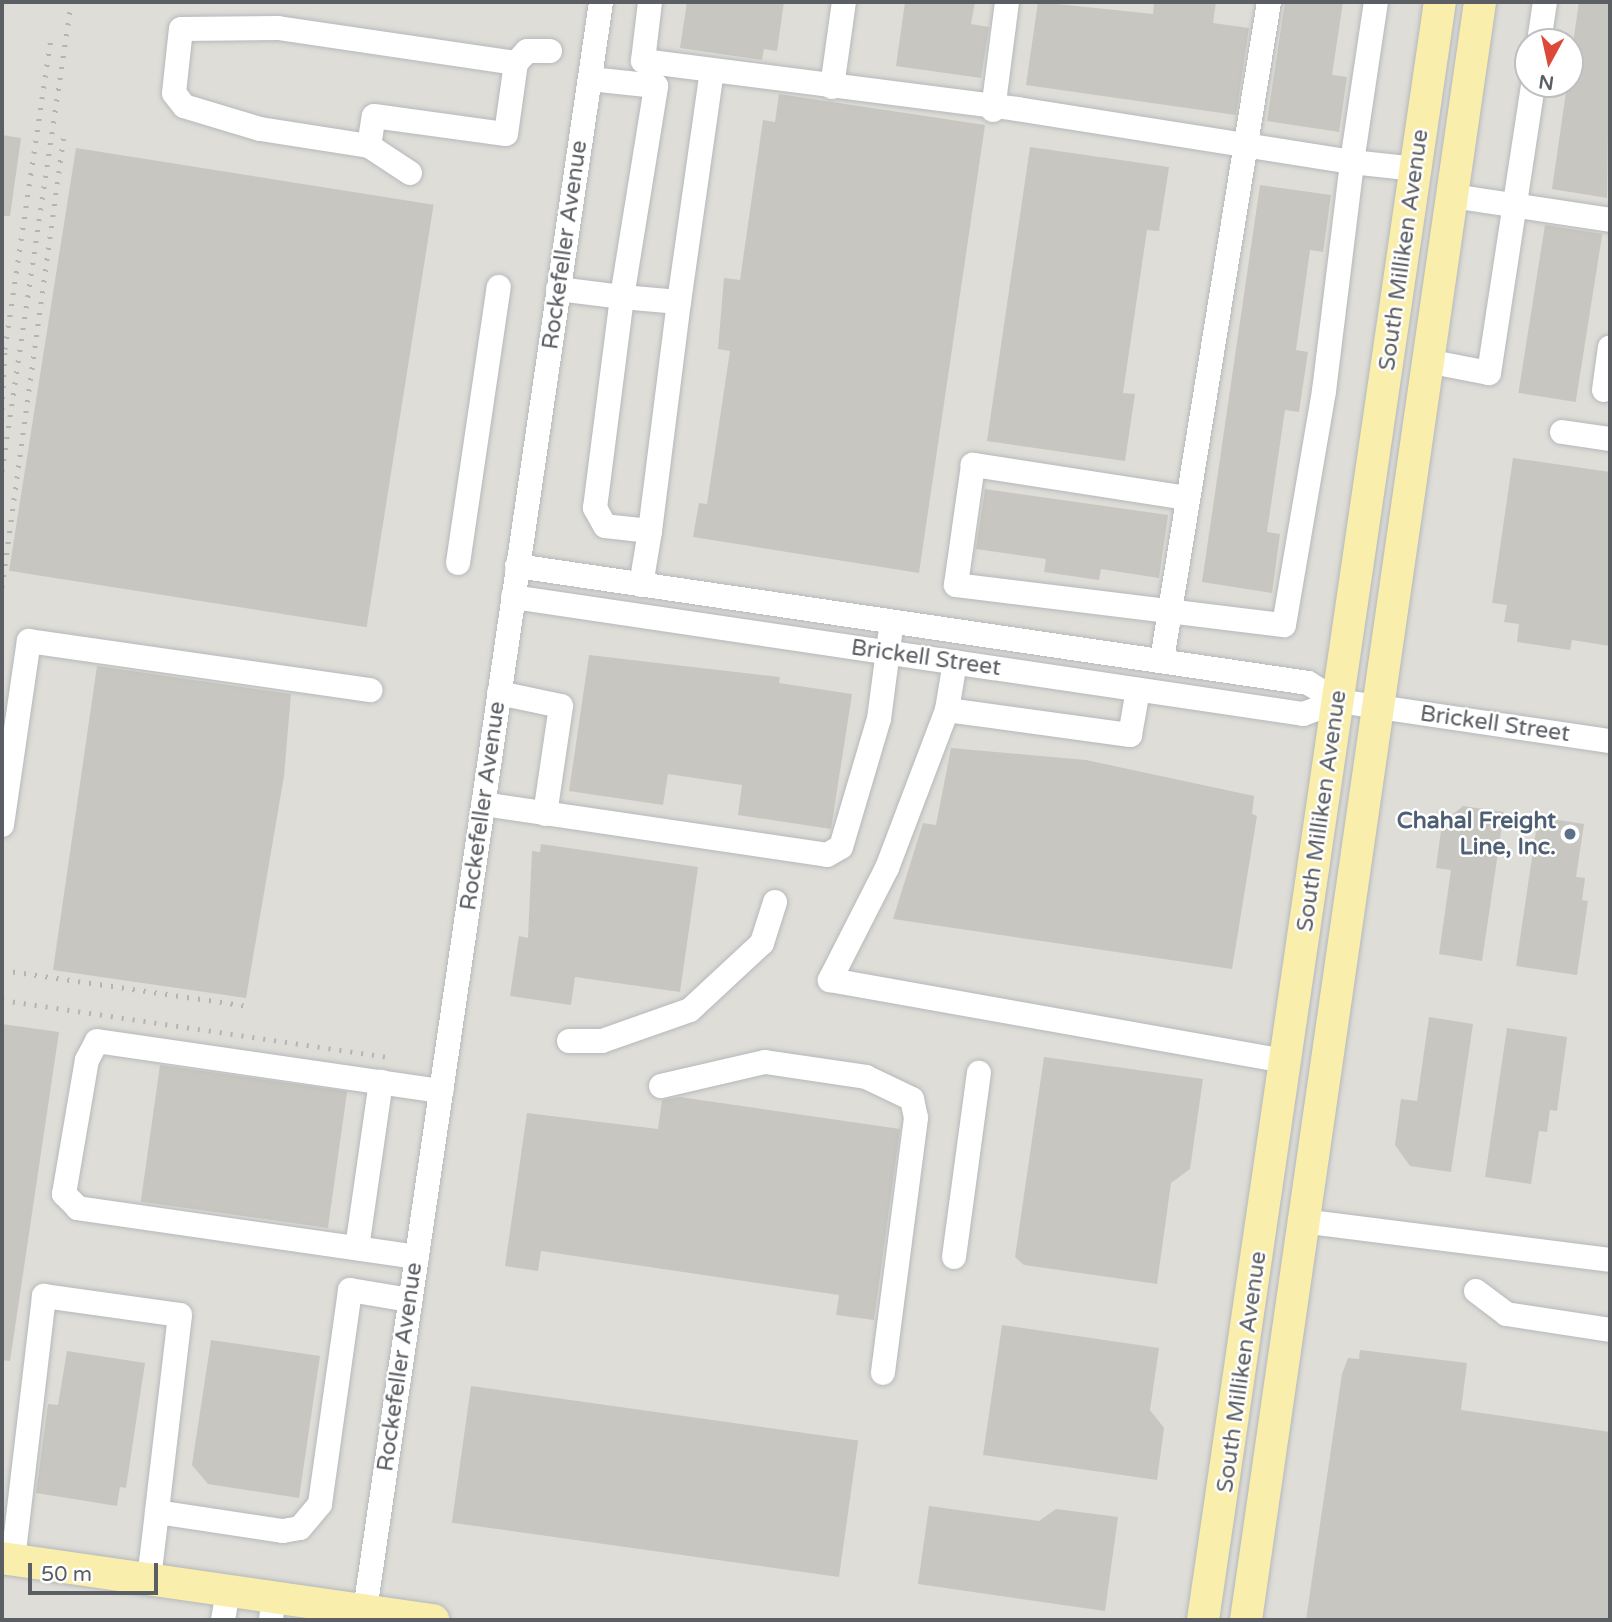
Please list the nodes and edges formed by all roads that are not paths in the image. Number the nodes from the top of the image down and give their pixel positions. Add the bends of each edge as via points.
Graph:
1 (601, 2) edge
2 (650, 2) edge
3 (844, 2) edge
4 (1007, 2) edge
5 (1269, 2) edge
6 (1376, 2) edge
7 (1440, 2) edge
8 (1480, 2) edge
9 (1542, 2) edge
10 (1540, 28) edge
11 (550, 51) dead end
12 (516, 64) junction
13 (712, 71) junction
14 (659, 75) junction
15 (590, 79) junction
16 (832, 87) junction
17 (1531, 98) edge
18 (993, 110) junction
19 (369, 146) junction
20 (1242, 147) junction
21 (1352, 162) junction
22 (1416, 169) junction
23 (410, 173) dead end
24 (1452, 196) junction
25 (1515, 205) junction
26 (1610, 220) edge
27 (499, 288) dead end
28 (558, 289) junction
29 (622, 297) junction
30 (680, 302) junction
31 (1610, 347) edge
32 (1427, 361) junction
33 (1604, 390) dead end
34 (1562, 432) dead end
35 (1610, 439) edge
36 (1187, 498) junction
37 (650, 531) junction
38 (458, 563) dead end
39 (517, 566) junction
40 (641, 585) junction
41 (513, 597) junction
42 (1169, 614) junction
43 (892, 622) junction
44 (888, 652) junction
45 (1162, 660) junction
46 (956, 662) junction
47 (1138, 690) junction
48 (372, 691) dead end
49 (499, 693) junction
50 (1338, 701) junction
51 (1376, 706) junction
52 (947, 710) junction
53 (1610, 741) edge
54 (483, 804) junction
55 (545, 814) junction
56 (2, 825) edge
57 (775, 902) dead end
58 (569, 1041) dead end
59 (1287, 1061) junction
60 (979, 1073) dead end
61 (381, 1082) junction
62 (662, 1086) dead end
63 (441, 1091) junction
64 (1302, 1221) junction
65 (357, 1248) junction
66 (417, 1257) junction
67 (954, 1257) dead end
68 (1610, 1260) edge
69 (1476, 1291) dead end
70 (410, 1300) junction
71 (1610, 1329) edge
72 (883, 1373) dead end
73 (157, 1512) junction
74 (8, 1559) edge
75 (149, 1579) junction
76 (225, 1605) edge
77 (272, 1609) edge
78 (365, 1610) junction
79 (435, 1620) edge
80 (1203, 1620) edge
81 (1246, 1620) edge

1 - 15 street, Rockefeller Avenue
2 - 14 street via 643,61
3 - 16 street
4 - 18 street
5 - 20 street
6 - 21 street
7 - 22 main road, South Milliken Avenue
8 - 24 main road, South Milliken Avenue
9 - 10 street
11 - 12 street via 527,51
12 - 19 street via 506,134 374,116
12 - 19 street via 278,28 181,29 174,93 184,106 260,129
13 - 14 street
13 - 16 street
13 - 30 street
14 - 15 street
14 - 29 street
15 - 28 street, Rockefeller Avenue
16 - 18 street
17 - 25 street
18 - 20 street
19 - 23 street
20 - 21 street
20 - 36 street
21 - 22 street
21 - 42 street via 1290,614 1284,625 1252,626
22 - 50 main road, South Milliken Avenue
24 - 25 street
24 - 32 main road, South Milliken Avenue
25 - 26 street
25 - 32 street via 1489,373
27 - 38 street
28 - 29 street
28 - 39 street, Rockefeller Avenue
29 - 30 street
29 - 37 street via 595,508 604,526
30 - 37 street
31 - 33 street
32 - 51 main road, South Milliken Avenue
34 - 35 street
36 - 42 street
36 - 42 street via 973,465 956,585
37 - 40 street
39 - 40 street, Brickell Street
39 - 41 street, Rockefeller Avenue
40 - 43 street, Brickell Street
41 - 44 street, Brickell Street
41 - 49 street, Rockefeller Avenue
42 - 45 street
43 - 44 street
43 - 45 street, Brickell Street
44 - 46 street, Brickell Street
44 - 55 street via 879,719 853,809 841,847 827,855
45 - 50 street, Brickell Street via 1308,683
46 - 47 street, Brickell Street
46 - 52 street
47 - 50 street, Brickell Street via 1303,714
47 - 52 street via 1130,735
48 - 56 street via 29,641
49 - 54 street, Rockefeller Avenue
49 - 55 street via 561,706
50 - 51 street, Brickell Street
50 - 59 main road, South Milliken Avenue
51 - 53 street, Brickell Street
51 - 64 main road, South Milliken Avenue
52 - 59 street via 887,868 830,980
54 - 55 street
54 - 63 street, Rockefeller Avenue
57 - 58 street via 761,943 690,1010 602,1041
59 - 80 main road, South Milliken Avenue
60 - 67 street
61 - 63 street
61 - 65 street
61 - 65 street via 97,1041 86,1060 64,1194 78,1208
62 - 72 street via 765,1062 866,1077 912,1099 916,1118
63 - 66 street, Rockefeller Avenue
64 - 68 street
64 - 81 main road, South Milliken Avenue
65 - 66 street
66 - 70 street, Rockefeller Avenue
69 - 71 street via 1506,1314
70 - 73 street via 350,1290 313,1518 283,1531
70 - 78 street, Rockefeller Avenue
73 - 74 street via 180,1315 44,1296
73 - 75 street
74 - 75 main road
75 - 76 main road
76 - 77 main road
77 - 78 main road
78 - 79 main road

